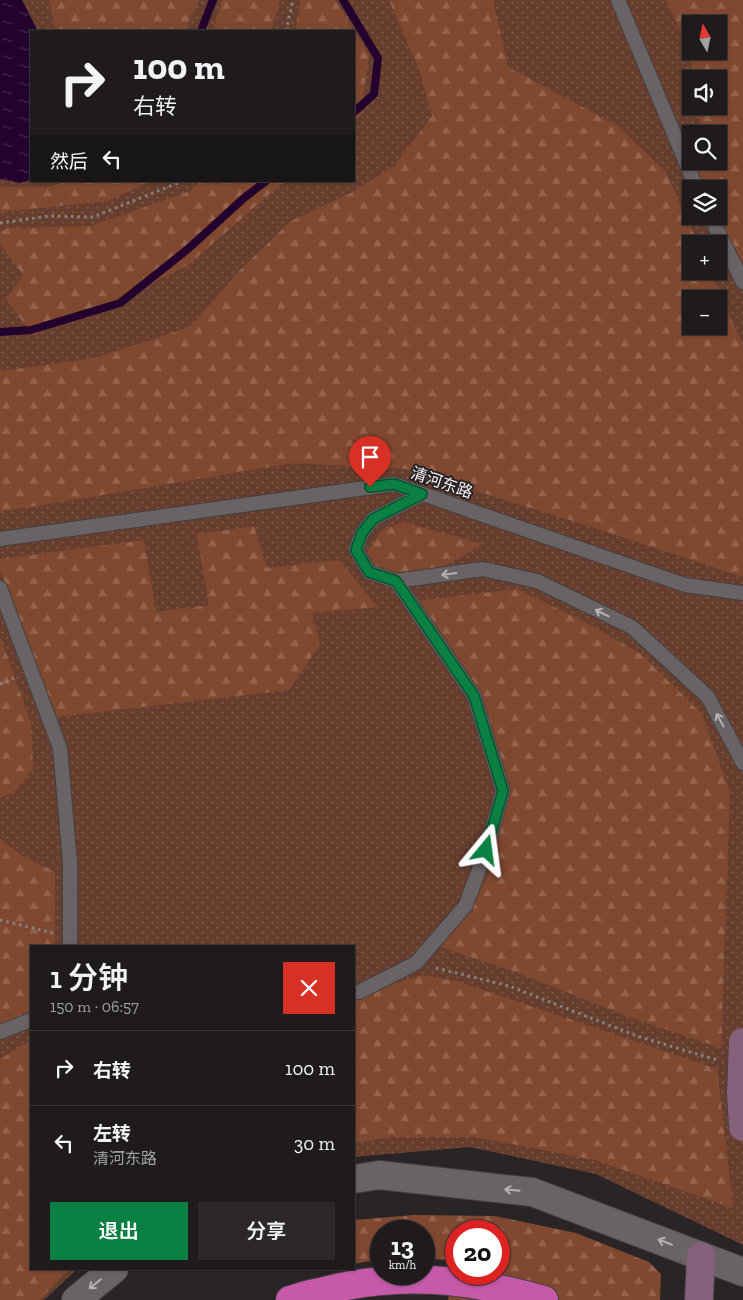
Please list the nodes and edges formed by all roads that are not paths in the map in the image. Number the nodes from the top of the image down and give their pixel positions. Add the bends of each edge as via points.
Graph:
1 (618, 0) edge
2 (693, 180) edge
3 (714, 225) edge
4 (743, 282) edge
5 (422, 494) junction
6 (0, 539) edge
7 (396, 581) junction
8 (0, 588) edge
9 (743, 593) edge
10 (743, 763) edge
11 (70, 942) edge
12 (355, 992) edge
13 (30, 1020) edge
14 (0, 1032) edge
15 (743, 1042) edge
16 (743, 1128) edge
17 (355, 1179) edge
18 (701, 1256) junction
19 (113, 1270) edge
20 (743, 1272) edge
21 (76, 1300) edge
22 (290, 1300) edge
23 (544, 1300) edge
24 (699, 1300) edge

1 - 2 lane
3 - 4 lane
5 - 6 lane, 清河东路 via 394,484
5 - 7 lane via 373,519 362,533 356,550 369,572
5 - 9 lane, 清河东路 via 685,585
10 -> 7 lane via 708,697 632,627 537,581 483,569
7 - 12 lane via 474,696 503,791 466,905 416,963
8 - 11 lane via 60,748 70,863
13 - 14 lane
15 - 16 main road, bridge
18 -> 17 street via 532,1192 379,1176
18 - 20 street
18 - 24 main road
19 -> 21 street
22 - 23 highway via 376,1280 450,1281 488,1286

